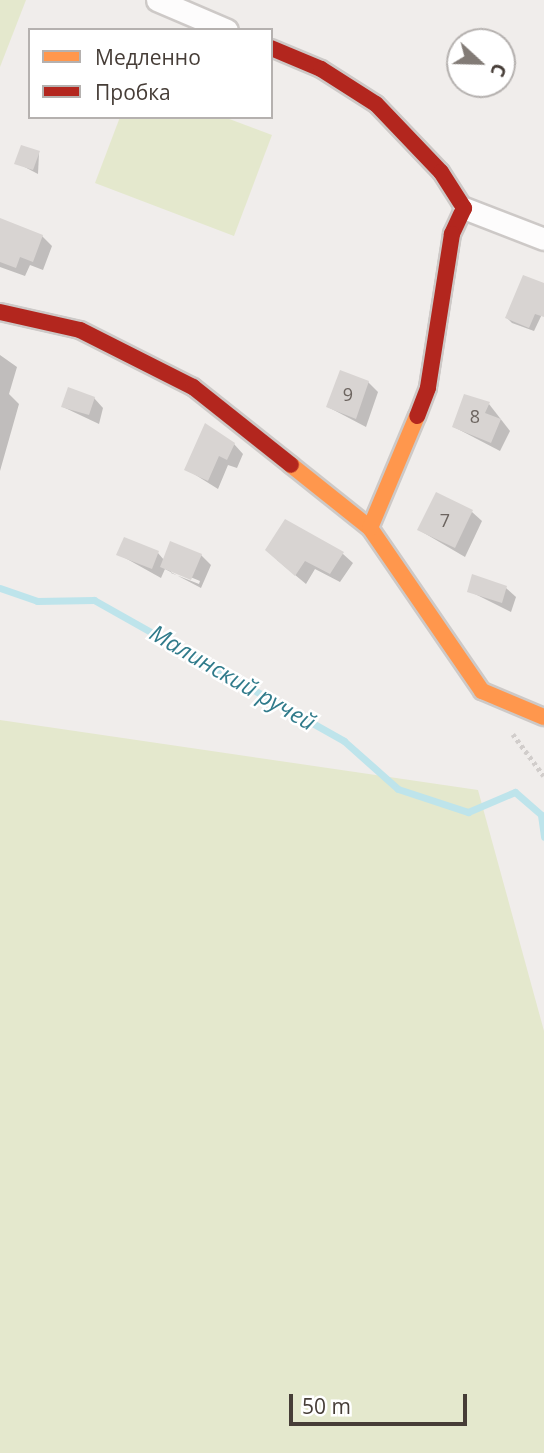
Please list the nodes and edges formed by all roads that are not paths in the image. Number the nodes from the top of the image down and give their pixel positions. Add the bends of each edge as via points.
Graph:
1 (157, 0) edge
2 (222, 28) edge
3 (273, 49) edge
4 (464, 208) junction
5 (544, 239) edge
6 (0, 312) edge
7 (370, 528) junction
8 (544, 717) edge

1 - 2 street
3 - 4 street via 321,69 376,104 441,172
4 - 5 street
4 - 7 street via 452,234 428,388
6 - 7 street via 80,330 193,387
7 - 8 street via 482,691

